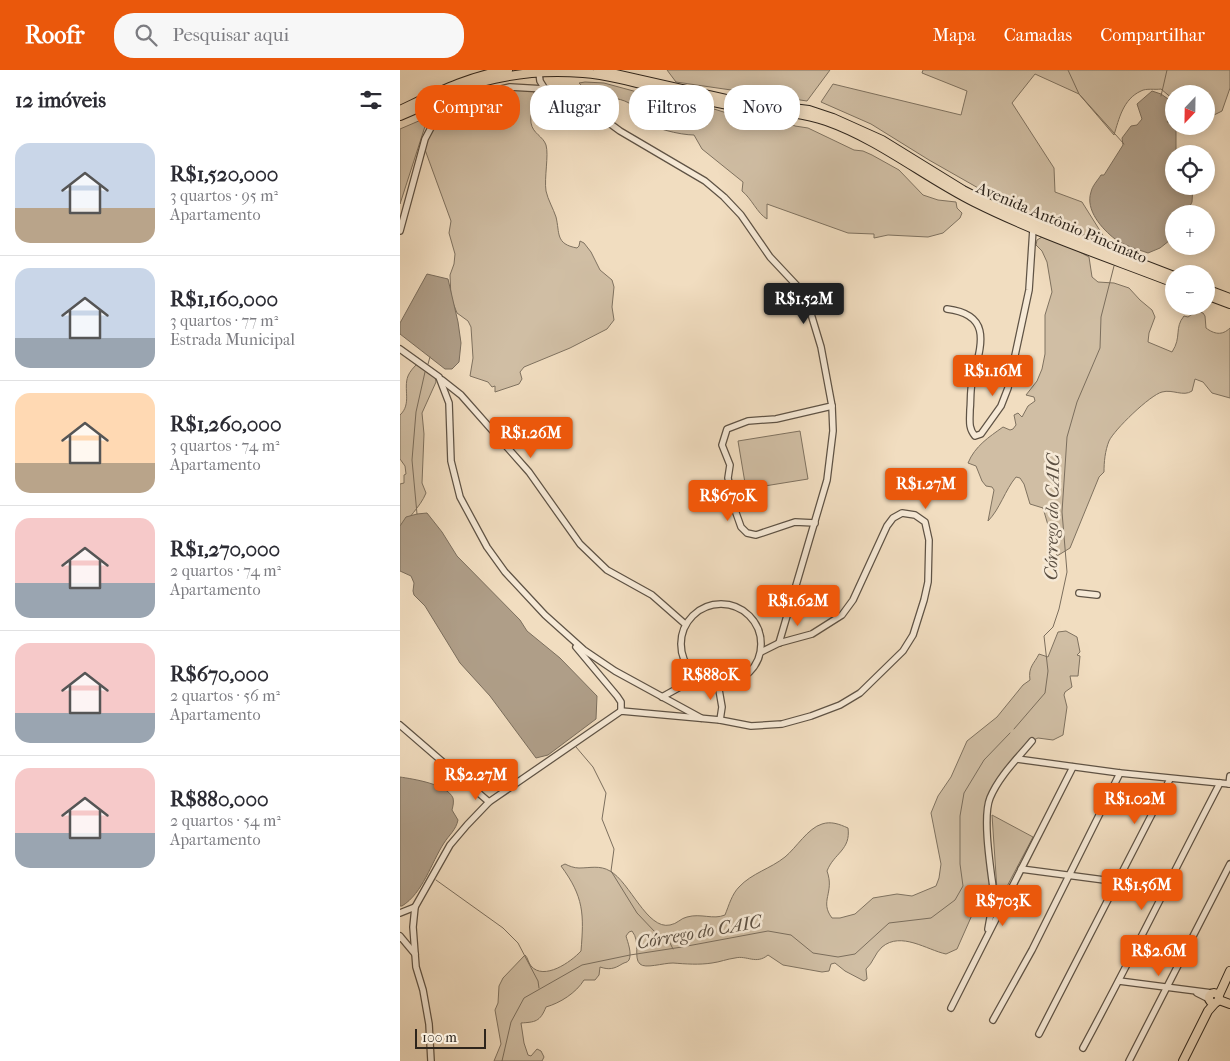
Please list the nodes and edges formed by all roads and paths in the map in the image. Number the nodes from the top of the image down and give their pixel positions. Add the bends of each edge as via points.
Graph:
1 (508, 70) edge
2 (598, 70) edge
3 (539, 74) junction
4 (542, 85) edge
5 (530, 88) edge
6 (400, 110) edge
7 (400, 116) edge
8 (619, 130) edge
9 (1033, 229) junction
10 (400, 230) edge
11 (1165, 273) edge
12 (1165, 280) edge
13 (1215, 292) edge
14 (1215, 298) edge
15 (1230, 298) edge
16 (1230, 304) edge
17 (947, 309) dead end
18 (400, 349) edge
19 (439, 377) junction
20 (453, 390) junction
21 (446, 394) junction
22 (832, 406) junction
23 (815, 524) junction
24 (1079, 593) dead end
25 (1098, 595) dead end
26 (685, 624) junction
27 (565, 634) junction
28 (778, 643) junction
29 (761, 652) junction
30 (698, 677) junction
31 (718, 684) junction
32 (662, 696) junction
33 (621, 711) junction
34 (703, 719) junction
35 (720, 720) junction
36 (400, 726) edge
37 (1032, 741) dead end
38 (1017, 759) junction
39 (1073, 767) junction
40 (1120, 774) junction
41 (1230, 776) edge
42 (1170, 779) junction
43 (1220, 783) junction
44 (1229, 784) edge
45 (489, 802) junction
46 (1230, 864) edge
47 (1021, 869) junction
48 (1069, 876) junction
49 (1118, 881) junction
50 (1165, 888) junction
51 (996, 899) junction
52 (1003, 902) junction
53 (415, 907) junction
54 (992, 907) junction
55 (1001, 909) junction
56 (400, 913) edge
57 (400, 936) edge
58 (986, 936) junction
59 (417, 956) junction
60 (1230, 971) edge
61 (1119, 982) junction
62 (1167, 989) junction
63 (1214, 998) junction
64 (1230, 1004) edge
65 (951, 1008) dead end
66 (993, 1020) dead end
67 (1039, 1034) dead end
68 (1083, 1048) dead end
69 (431, 1061) edge
70 (1128, 1061) edge
71 (1183, 1061) edge

1 - 6 main road via 454,84
2 - 11 main road, Avenida Antônio Pincinato via 735,101 809,110 833,118 882,140 998,208
3 - 4 street
3 - 7 main road via 505,76 481,82
3 - 9 main road, Avenida Antônio Pincinato via 578,77 584,73 714,103 798,113 825,120 882,147 973,202
5 - 10 street via 510,87 476,95 450,108 434,122 425,139
8 - 22 street via 704,181 724,197 800,289 821,347
9 - 12 main road, Avenida Antônio Pincinato
9 - 17 street via 1029,290 1008,388 1001,406 981,434 975,436 970,424 972,386 981,342 979,325 961,311
13 - 15 main road
14 - 16 main road
18 - 19 street
19 - 20 street
19 - 21 street
20 - 21 street
20 - 26 street via 529,472 580,544 607,570 652,595
21 - 27 street via 450,461 460,497 487,548 505,572
22 - 23 street via 833,431 827,480
22 - 23 street via 776,419 748,421 727,429 722,445 730,465 728,478 741,527 756,535 795,522
23 - 28 street
24 - 25 street
26 - 29 street via 704,607 729,604 750,616 758,627
26 - 30 street via 681,635 682,653 689,669
27 - 32 street via 615,671
27 - 33 street via 617,696
28 - 29 street
28 - 35 street via 812,634 842,615 853,600 893,518 902,513 915,515 925,522 930,551 924,600 913,635 903,652 879,676 840,705 811,716 782,724 751,726
29 - 31 street via 746,676
30 - 31 street
30 - 32 street
31 - 35 street via 722,707
32 - 34 street
33 - 34 street
33 - 45 street
34 - 35 street
36 - 45 street
37 - 38 street
38 - 39 street
38 - 51 street via 998,783 988,807 989,854
39 - 40 street
39 - 47 street
40 - 42 street
40 - 48 street
41 - 44 street
42 - 43 street
42 - 49 street
43 - 44 street
43 - 50 street
45 - 53 street via 450,845
46 - 62 street
47 - 48 street
47 - 52 street
48 - 49 street
48 - 66 street
49 - 50 street
49 - 67 street
50 - 61 street
51 - 52 street
51 - 54 street
52 - 55 street
53 - 56 street
53 - 59 street via 413,927
54 - 55 street
54 - 58 street
55 - 58 street
57 - 59 street
58 - 65 street
59 - 69 street via 416,967 429,1024
60 - 63 main road
61 - 62 street
61 - 68 street
62 - 63 street
62 - 70 street
63 - 64 main road
63 - 71 main road

